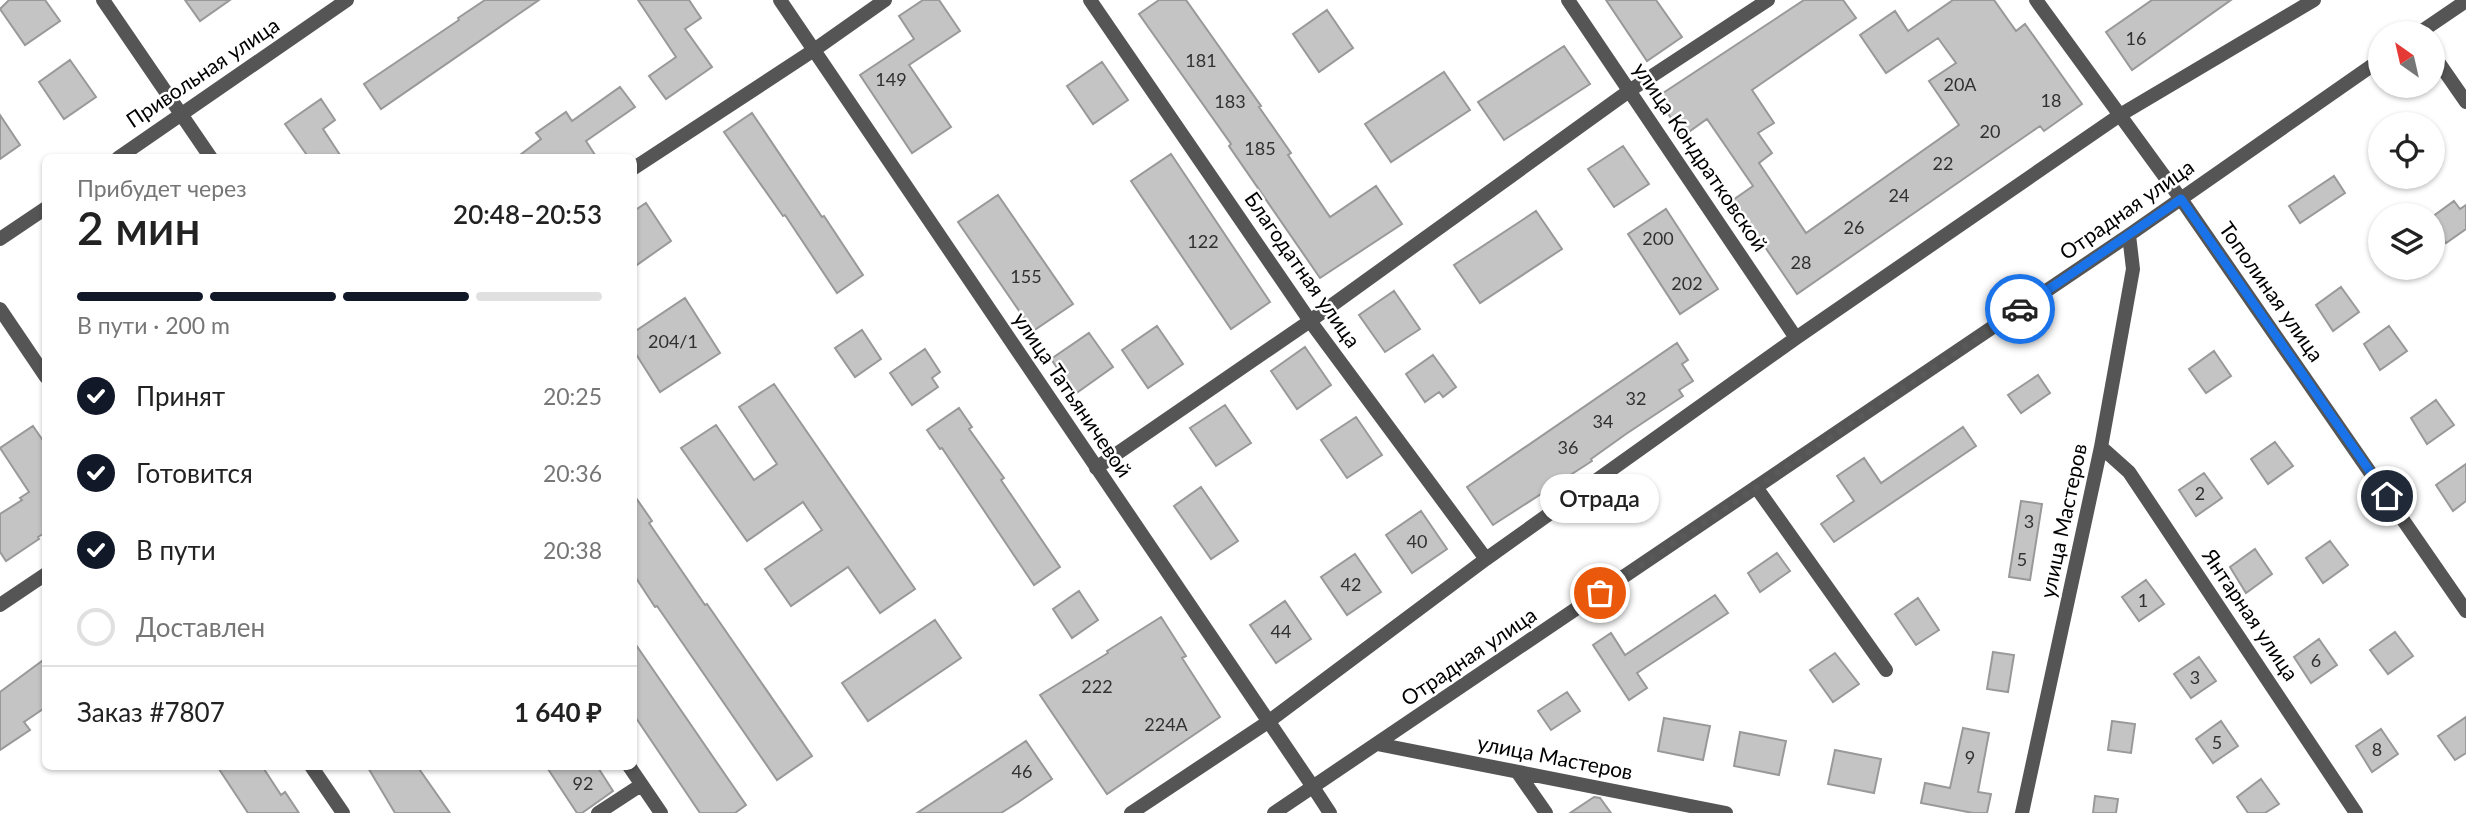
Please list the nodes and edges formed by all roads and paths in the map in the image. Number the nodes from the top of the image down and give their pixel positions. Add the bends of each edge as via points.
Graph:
1 (103, 0) edge
2 (347, 0) edge
3 (780, 0) edge
4 (885, 0) edge
5 (1090, 0) edge
6 (1568, 0) edge
7 (1768, 0) edge
8 (2036, 0) edge
9 (2314, 0) edge
10 (2466, 1) edge
11 (2437, 21) edge
12 (814, 50) junction
13 (2368, 68) edge
14 (2445, 72) edge
15 (1629, 91) junction
16 (2466, 102) edge
17 (181, 114) junction
18 (2120, 115) junction
19 (124, 154) edge
20 (208, 154) edge
21 (637, 165) edge
22 (2181, 199) junction
23 (42, 211) edge
24 (2129, 235) junction
25 (0, 239) edge
26 (0, 309) edge
27 (1310, 321) junction
28 (1796, 338) junction
29 (42, 371) edge
30 (2102, 447) junction
31 (1097, 468) junction
32 (1756, 487) junction
33 (1486, 559) junction
34 (42, 577) edge
35 (0, 605) edge
36 (2466, 611) edge
37 (1886, 670) dead end
38 (1268, 722) junction
39 (1377, 744) junction
40 (314, 770) edge
41 (632, 770) edge
42 (1518, 773) junction
43 (641, 785) junction
44 (1313, 787) junction
45 (343, 813) edge
46 (598, 813) edge
47 (661, 813) edge
48 (1131, 813) edge
49 (1274, 813) edge
50 (1330, 813) edge
51 (1546, 813) edge
52 (1726, 813) edge
53 (2021, 813) edge
54 (2356, 813) edge

1 - 17 street
2 - 17 street, Привольная улица
3 - 12 street, улица Татьяничевой
4 - 12 street
5 - 27 street, Благодатная улица
6 - 15 street, улица Кондратковской
7 - 15 street
8 - 18 street, Тополиная улица
9 - 18 street
10 - 11 street
12 - 21 street
12 - 31 street, улица Татьяничевой
13 - 22 street, Отрадная улица
14 - 16 street
15 - 27 street
15 - 28 street, улица Кондратковской
17 - 19 street, Привольная улица
17 - 20 street
18 - 22 street, Тополиная улица
18 - 28 street
22 - 24 street, Отрадная улица
22 - 36 street, Тополиная улица
23 - 25 street
24 - 30 street, улица Мастеров via 2133,269
24 - 32 street, Отрадная улица
26 - 29 street
27 - 31 street
27 - 33 street, Благодатная улица
28 - 33 street
30 - 53 street, улица Мастеров
30 - 54 street, Янтарная улица via 2129,472
31 - 38 street, улица Татьяничевой
32 - 37 street
32 - 39 street, Отрадная улица
33 - 38 street
34 - 35 street
38 - 44 street, улица Татьяничевой
38 - 48 street
39 - 42 street, улица Мастеров
39 - 44 street, Отрадная улица
40 - 45 street
41 - 43 street
42 - 51 street
42 - 52 street, улица Мастеров
43 - 46 street
43 - 47 street
44 - 49 street, Отрадная улица
44 - 50 street, улица Татьяничевой

